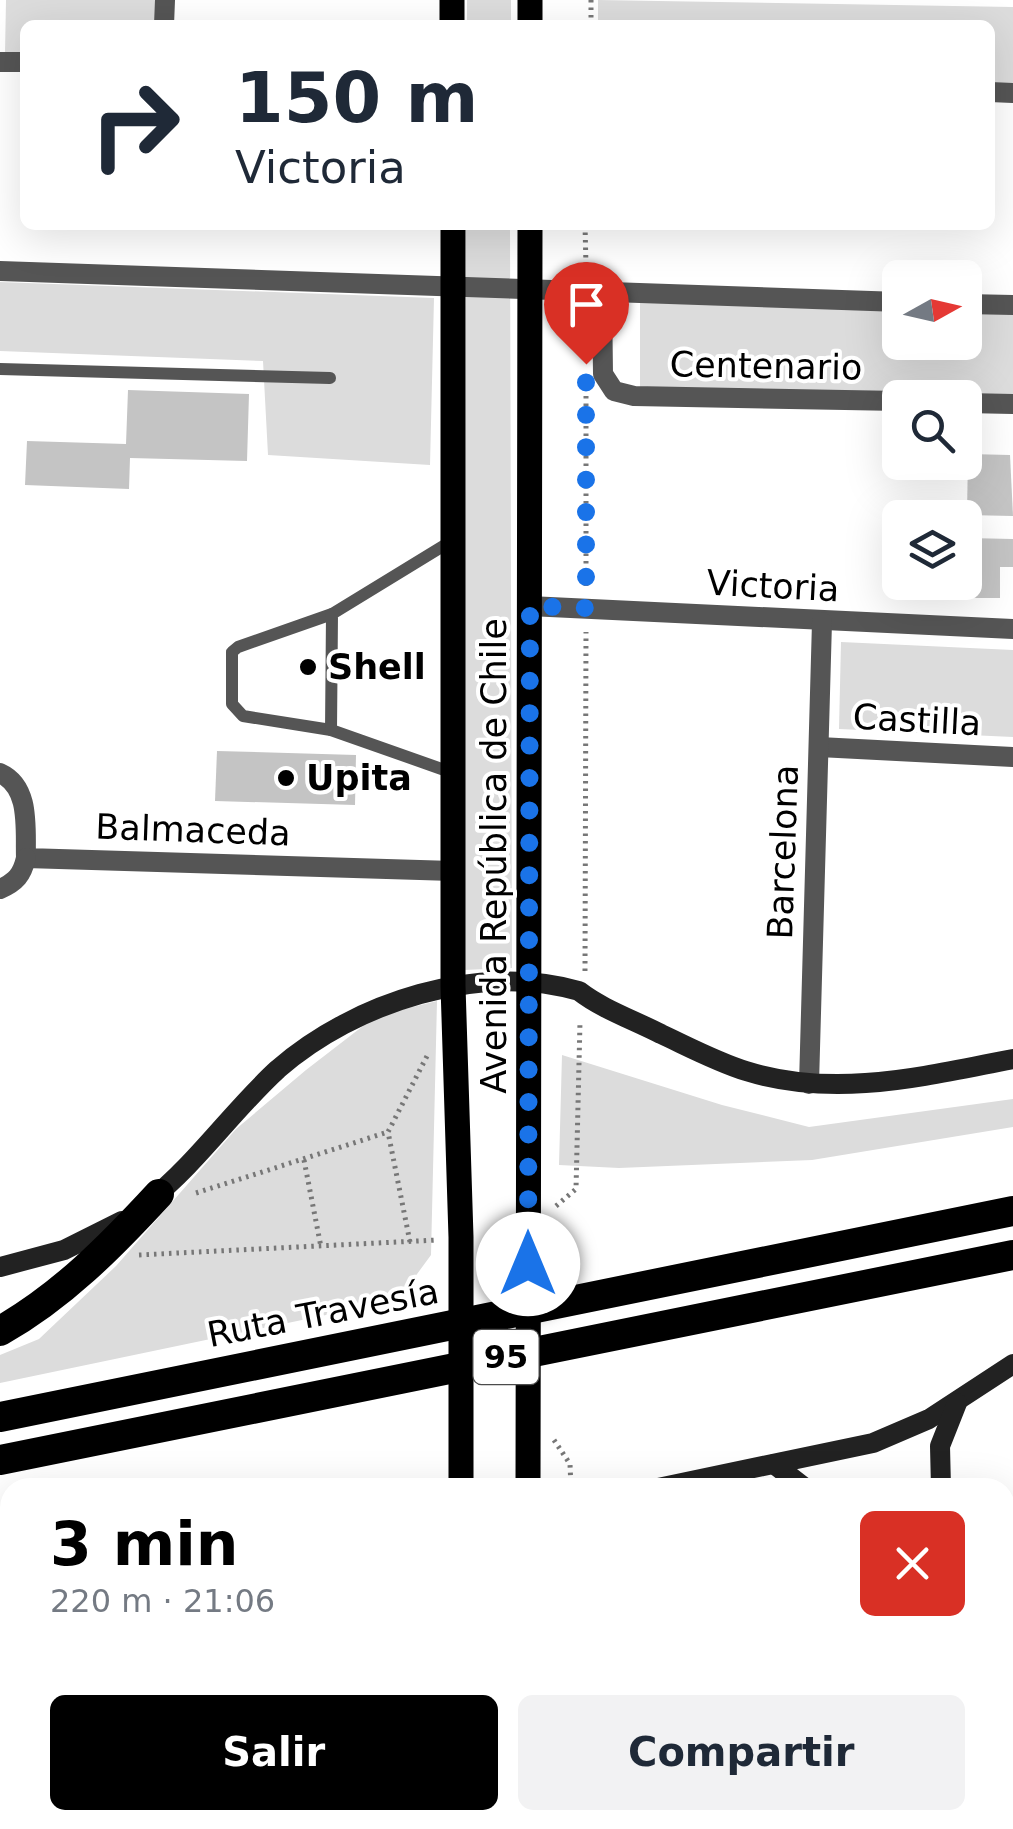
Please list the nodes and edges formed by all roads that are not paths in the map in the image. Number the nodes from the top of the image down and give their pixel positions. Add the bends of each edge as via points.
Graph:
1 (452, 230) edge
2 (530, 230) edge
3 (0, 272) edge
4 (453, 288) junction
5 (530, 291) junction
6 (594, 292) junction
7 (882, 301) edge
8 (982, 304) edge
9 (1013, 305) edge
10 (0, 368) edge
11 (330, 378) dead end
12 (882, 402) edge
13 (982, 403) edge
14 (1013, 404) edge
15 (453, 540) junction
16 (530, 606) junction
17 (332, 614) junction
18 (822, 622) junction
19 (1013, 629) edge
20 (332, 730) junction
21 (819, 748) junction
22 (1013, 757) edge
23 (453, 773) junction
24 (0, 774) edge
25 (26, 858) junction
26 (453, 871) junction
27 (0, 889) edge
28 (528, 981) junction
29 (453, 986) junction
30 (1013, 1058) edge
31 (809, 1084) junction
32 (158, 1194) junction
33 (1013, 1211) edge
34 (1013, 1255) edge
35 (0, 1267) edge
36 (0, 1331) edge
37 (1013, 1364) edge
38 (958, 1402) junction
39 (0, 1416) edge
40 (0, 1460) edge
41 (774, 1464) junction
42 (460, 1478) edge
43 (530, 1478) edge
44 (706, 1478) edge
45 (792, 1478) edge
46 (941, 1478) edge

1 - 4 main road, Avenida República de Chile
2 - 5 main road, Avenida República de Chile
3 - 4 street, Centenario
4 - 5 street, Centenario
4 - 15 main road, Avenida República de Chile
5 - 6 street, Centenario
5 - 16 main road, Avenida República de Chile
6 - 7 street, Centenario
6 - 12 street, Centenario via 603,374 614,391
8 - 9 street
10 - 11 lane
13 - 14 street
15 - 17 lane
15 - 23 main road, Avenida República de Chile
16 - 18 street, Victoria
16 - 28 main road, Avenida República de Chile
17 - 20 lane
17 - 20 lane via 232,652 232,704 242,716
18 - 19 street, Victoria
18 - 21 street, Barcelona
20 - 23 lane
21 - 22 street, Castilla
21 - 31 street, Barcelona
23 - 26 main road, Avenida República de Chile
24 - 25 street via 22,798
25 - 26 street, Balmaceda
25 - 27 street via 14,883
26 - 29 main road, Avenida República de Chile
28 - 29 main road
28 - 31 main road via 562,986 746,1071
28 - 43 main road, Avenida República de Chile via 538,1435
29 - 32 main road via 390,1005 312,1045 253,1094
29 - 42 main road, Avenida República de Chile
30 - 31 main road via 870,1085
32 - 35 main road via 94,1237
32 - 36 highway via 100,1256
33 - 39 highway, Ruta Travesía / 95
34 - 40 highway, 95
37 - 38 main road
38 - 41 main road via 874,1443
38 - 46 main road via 940,1446
41 - 44 main road
41 - 45 main road

